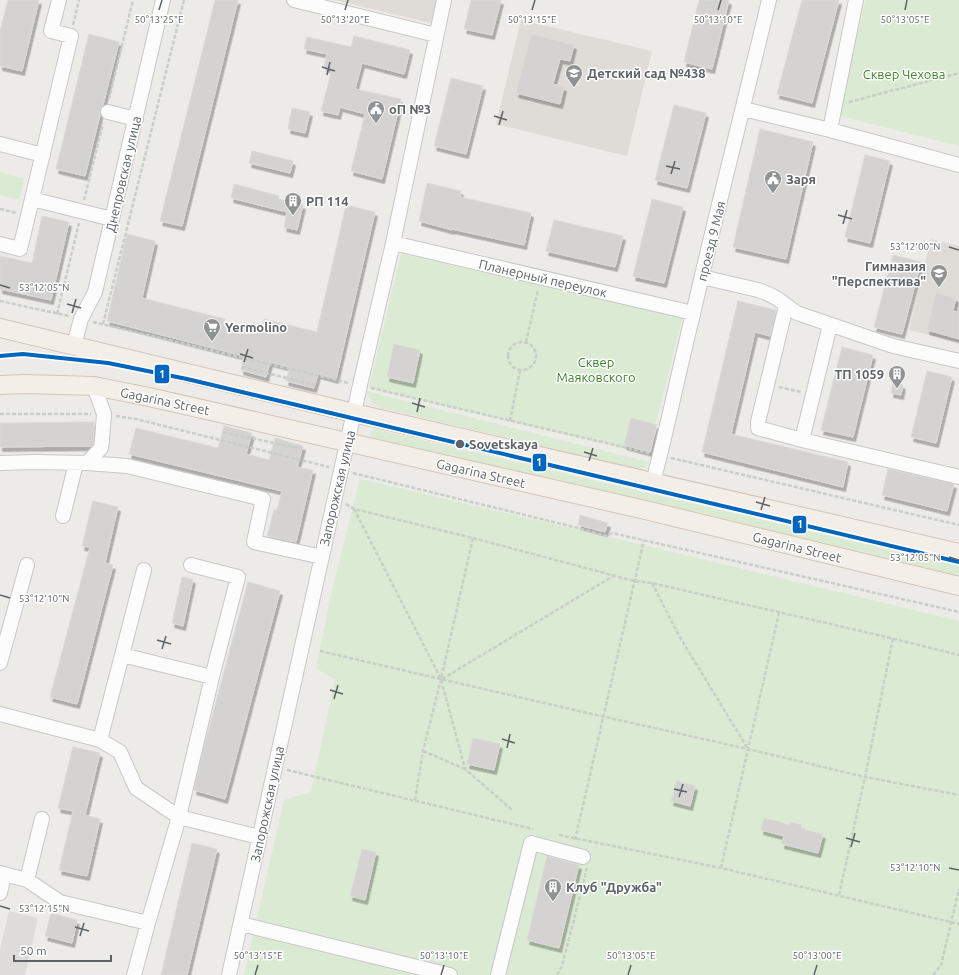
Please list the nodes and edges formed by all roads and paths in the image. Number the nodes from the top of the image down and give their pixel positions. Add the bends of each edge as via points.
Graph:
1 (59, 0) edge
2 (79, 0) edge
3 (133, 0) edge
4 (163, 0) edge
5 (184, 0) edge
6 (294, 0) edge
7 (444, 0) edge
8 (769, 0) edge
9 (856, 0) edge
10 (436, 35) junction
11 (71, 36) junction
12 (959, 73) edge
13 (835, 105) junction
14 (743, 109) junction
15 (108, 112) junction
16 (136, 119) junction
17 (830, 130) junction
18 (0, 144) edge
19 (43, 155) junction
20 (959, 165) edge
21 (32, 199) junction
22 (81, 211) junction
23 (112, 219) junction
24 (393, 243) junction
25 (0, 244) edge
26 (702, 277) junction
27 (541, 278) junction
28 (0, 300) edge
29 (786, 306) junction
30 (693, 313) junction
31 (57, 314) junction
32 (81, 319) junction
33 (103, 324) junction
34 (830, 325) junction
35 (0, 328) edge
36 (526, 342) junction
37 (74, 345) junction
38 (959, 361) edge
39 (242, 366) dead end
40 (520, 370) junction
41 (767, 384) junction
42 (0, 385) edge
43 (315, 385) dead end
44 (360, 385) junction
45 (94, 386) junction
46 (813, 395) junction
47 (354, 413) junction
48 (0, 414) edge
49 (104, 414) junction
50 (510, 421) junction
51 (223, 432) dead end
52 (802, 440) junction
53 (348, 443) junction
54 (302, 449) dead end
55 (660, 456) junction
56 (0, 463) edge
57 (81, 463) junction
58 (342, 470) junction
59 (959, 477) edge
60 (653, 482) junction
61 (345, 504) dead end
62 (354, 509) junction
63 (63, 516) dead end
64 (959, 525) edge
65 (473, 538) junction
66 (644, 540) junction
67 (959, 552) edge
68 (322, 557) junction
69 (27, 565) dead end
70 (191, 565) dead end
71 (144, 570) dead end
72 (615, 575) junction
73 (634, 581) junction
74 (652, 582) junction
75 (959, 586) edge
76 (959, 612) edge
77 (779, 613) junction
78 (893, 638) junction
79 (320, 651) dead end
80 (122, 655) junction
81 (959, 655) edge
82 (0, 663) edge
83 (212, 677) junction
84 (442, 679) junction
85 (0, 714) edge
86 (602, 717) junction
87 (100, 740) junction
88 (748, 749) junction
89 (423, 751) junction
90 (465, 769) junction
91 (284, 770) dead end
92 (865, 777) junction
93 (959, 795) edge
94 (415, 800) junction
95 (512, 810) dead end
96 (179, 817) junction
97 (42, 818) dead end
98 (538, 830) dead end
99 (552, 834) dead end
100 (259, 838) junction
101 (574, 839) junction
102 (583, 857) junction
103 (721, 868) junction
104 (2, 874) edge
105 (27, 880) junction
106 (959, 889) edge
107 (0, 893) edge
108 (839, 895) junction
109 (952, 922) junction
110 (148, 923) junction
111 (241, 924) junction
112 (959, 924) edge
113 (134, 975) edge
114 (229, 975) edge
115 (450, 975) edge
116 (498, 975) edge
117 (556, 975) edge
118 (933, 975) edge

1 - 11 street via 51,31
2 - 11 path
3 - 15 path
4 - 16 street, Днепровская улица
5 - 33 path
6 - 10 street
7 - 10 street, Запорожская улица
8 - 14 street, проезд 9 Мая
9 - 13 street
10 - 24 street, Запорожская улица
11 - 19 street
12 - 13 path
13 - 17 street
14 - 17 street
14 - 26 street, проезд 9 Мая
15 - 16 street
15 - 22 path via 105,114
16 - 23 street, Днепровская улица
17 - 20 street
18 - 19 street
19 - 21 street
21 - 22 street
21 - 25 street via 20,249
22 - 23 street
22 - 31 path
23 - 32 street, Днепровская улица via 95,292
24 - 27 street, Планерный переулок
24 - 44 street, Запорожская улица
26 - 29 street via 770,294
26 - 30 street, проезд 9 Мая
27 - 30 street, Планерный переулок
27 - 36 path
28 - 31 path
29 - 34 street via 797,313
29 - 41 street
30 - 55 street, проезд 9 Мая
31 - 32 path
32 - 33 path
32 - 37 street, Днепровская улица
33 - 44 path
34 - 38 street via 893,346
34 - 46 street
35 - 37 main road
36 - 40 path via 535,349 537,359 528,370
36 - 40 path via 518,342 508,352 511,365
37 - 47 main road
39 - 43 path
40 - 50 path
41 - 46 path
41 - 52 street via 758,428
42 - 45 main road, Gagarina Street
44 - 47 street, Запорожская улица
44 - 50 path
45 - 49 street
45 - 53 main road, Gagarina Street
46 - 52 street
47 - 53 street, Запорожская улица
47 - 60 main road
48 - 49 path
49 - 57 street via 101,448
49 - 58 path via 136,419
50 - 55 path
51 - 54 path
52 - 59 street
53 - 58 street, Запорожская улица
53 - 75 main road, Gagarina Street via 641,509
55 - 60 street, проезд 9 Мая
55 - 64 path
56 - 57 street
57 - 63 street
57 - 68 street via 127,466 263,499 254,542
58 - 66 path via 606,536 612,533
58 - 68 street, Запорожская улица
60 - 67 main road
61 - 62 path
62 - 65 path
62 - 84 path
65 - 72 path
65 - 84 path
66 - 73 path
66 - 76 path
68 - 100 street, Запорожская улица
69 - 82 street
70 - 83 street via 238,577
71 - 80 street
72 - 73 path
72 - 84 path
73 - 74 path
73 - 86 path
74 - 77 path
74 - 88 path via 678,634
77 - 78 path
77 - 88 path
78 - 81 path
78 - 92 path
79 - 84 path
80 - 83 street
80 - 87 street
83 - 96 street
84 - 86 path
84 - 89 path
84 - 90 path
85 - 87 street
86 - 88 path
86 - 101 path
87 - 96 street via 120,752 136,788
88 - 92 path
88 - 103 path
89 - 90 path
89 - 94 path
90 - 95 path
91 - 94 path
92 - 93 path
92 - 108 path
94 - 98 path
96 - 100 street
96 - 110 street
97 - 105 street
99 - 101 path
100 - 111 street, Запорожская улица
101 - 102 path
101 - 103 path
102 - 116 street via 531,843
102 - 117 path via 587,867 562,966
103 - 108 path
104 - 105 street
104 - 107 street
105 - 110 street via 60,902
106 - 109 path
108 - 109 path
109 - 112 path
109 - 118 path via 941,965
110 - 113 street
111 - 114 street, Запорожская улица
111 - 115 street

